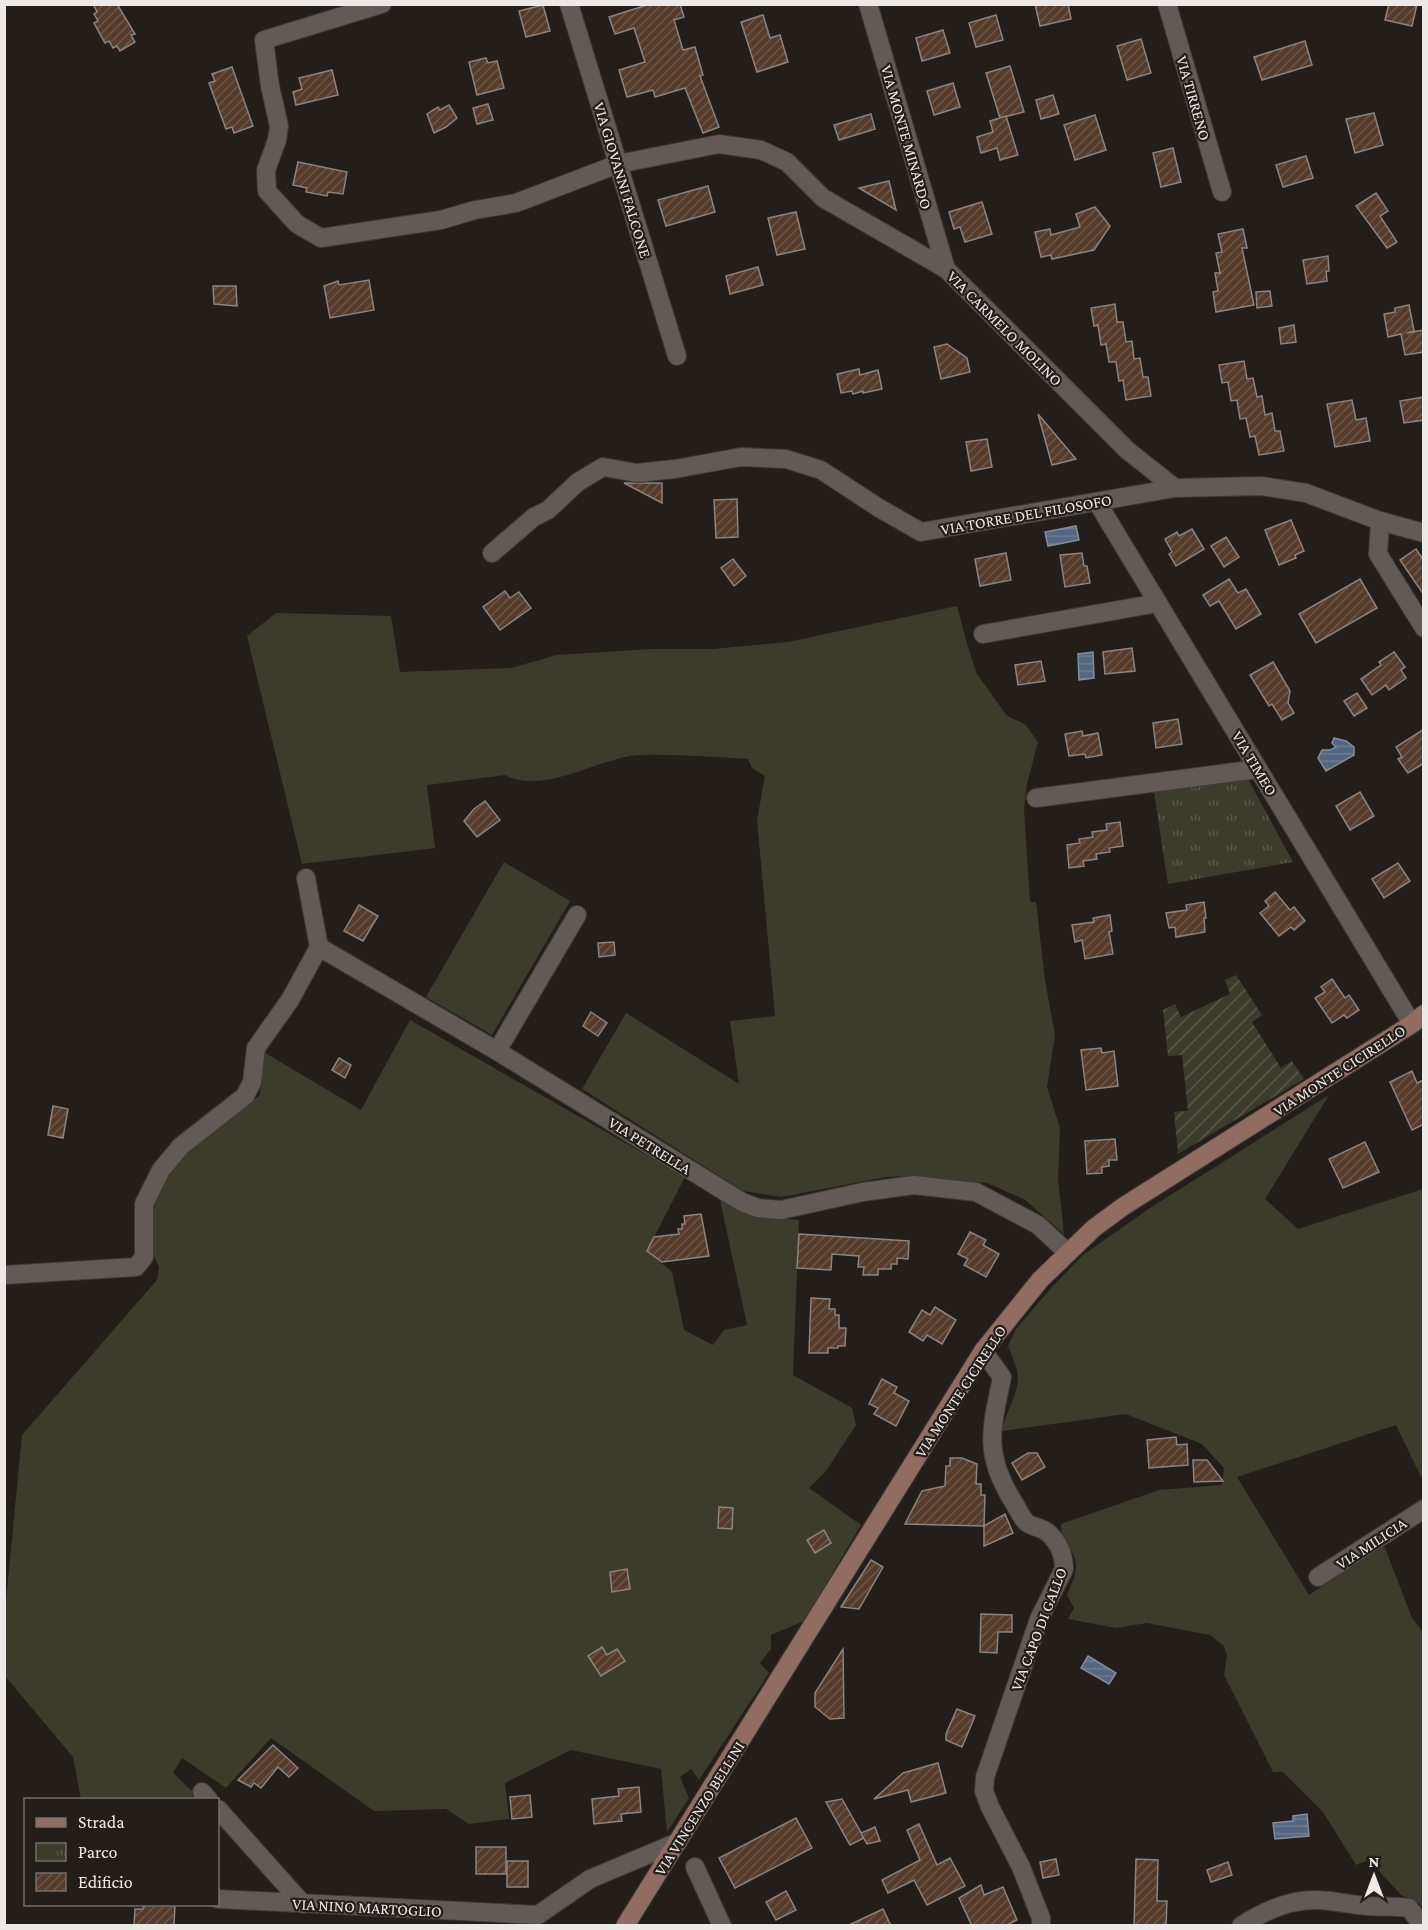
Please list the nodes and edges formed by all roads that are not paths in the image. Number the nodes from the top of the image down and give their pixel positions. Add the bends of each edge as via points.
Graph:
1 (382, 4) edge
2 (569, 4) edge
3 (868, 4) edge
4 (1167, 4) edge
5 (618, 164) junction
6 (1222, 192) dead end
7 (946, 269) junction
8 (678, 356) dead end
9 (1175, 488) junction
10 (1097, 502) junction
11 (1380, 521) junction
12 (1424, 533) edge
13 (492, 553) dead end
14 (1158, 603) junction
15 (1424, 628) edge
16 (983, 634) dead end
17 (1258, 769) junction
18 (1036, 798) dead end
19 (306, 878) dead end
20 (577, 915) dead end
21 (319, 947) junction
22 (1418, 1019) edge
23 (497, 1051) junction
24 (1067, 1252) junction
25 (4, 1275) edge
26 (983, 1351) junction
27 (1424, 1509) edge
28 (1318, 1577) dead end
29 (772, 1690) joint
30 (219, 1810) edge
31 (678, 1842) junction
32 (695, 1868) dead end
33 (219, 1899) edge
34 (303, 1904) junction
35 (625, 1926) edge
36 (722, 1926) edge
37 (1041, 1926) edge
38 (1241, 1926) edge
39 (1423, 1926) edge

1 - 5 street, VIA CARMELO MOLINO via 264,40 279,126 266,170 267,191 297,224 321,238 441,220 516,203
2 - 5 street, VIA GIOVANNI FALCONE
3 - 7 street, VIA MONTE MINARDO
4 - 6 street, VIA TIRRENO
5 - 7 street, VIA CARMELO MOLINO via 719,144 761,150 787,162 823,198
5 - 8 street, VIA GIOVANNI FALCONE
7 - 9 street, VIA CARMELO MOLINO via 1127,450
9 - 10 street, VIA TORRE DEL FILOSOFO
9 - 11 street, VIA TORRE DEL FILOSOFO via 1261,486 1306,493
10 - 13 street, VIA TORRE DEL FILOSOFO via 921,532 822,470 786,459 741,457 637,473 603,467 578,482 549,510
10 - 14 street, VIA TIMEO
11 - 12 street, VIA TORRE DEL FILOSOFO
11 - 15 street via 1378,554
14 - 16 street
14 - 17 street, VIA TIMEO
17 - 18 street
17 - 22 street, VIA TIMEO
19 - 21 street
20 - 23 street
21 - 23 street, VIA PETRELLA
21 - 25 street via 290,1000 256,1048 252,1082 245,1096 180,1146 161,1170 144,1204 144,1257 136,1268
22 - 24 street, VIA MONTE CICIRELLO via 1124,1206
23 - 24 street, VIA PETRELLA via 741,1202 758,1208 781,1210 914,1185 976,1192 1038,1225
24 - 26 street, VIA MONTE CICIRELLO
26 - 29 street, VIA MONTE CICIRELLO
26 - 37 street, VIA CAPO DI GALLO via 1002,1377 991,1430 993,1459 1026,1522 1047,1532 1064,1560 1064,1569 1035,1630 984,1791 1021,1867
27 - 28 street, VIA MILICIA
29 - 31 street, VIA VINCENZO BELLINI
30 - 34 street
31 - 34 street, VIA NINO MARTOGLIO via 591,1879 538,1915
31 - 35 street, VIA VINCENZO BELLINI
32 - 36 street
33 - 34 street, VIA NINO MARTOGLIO
38 - 39 street via 1260,1913 1314,1900 1409,1908

